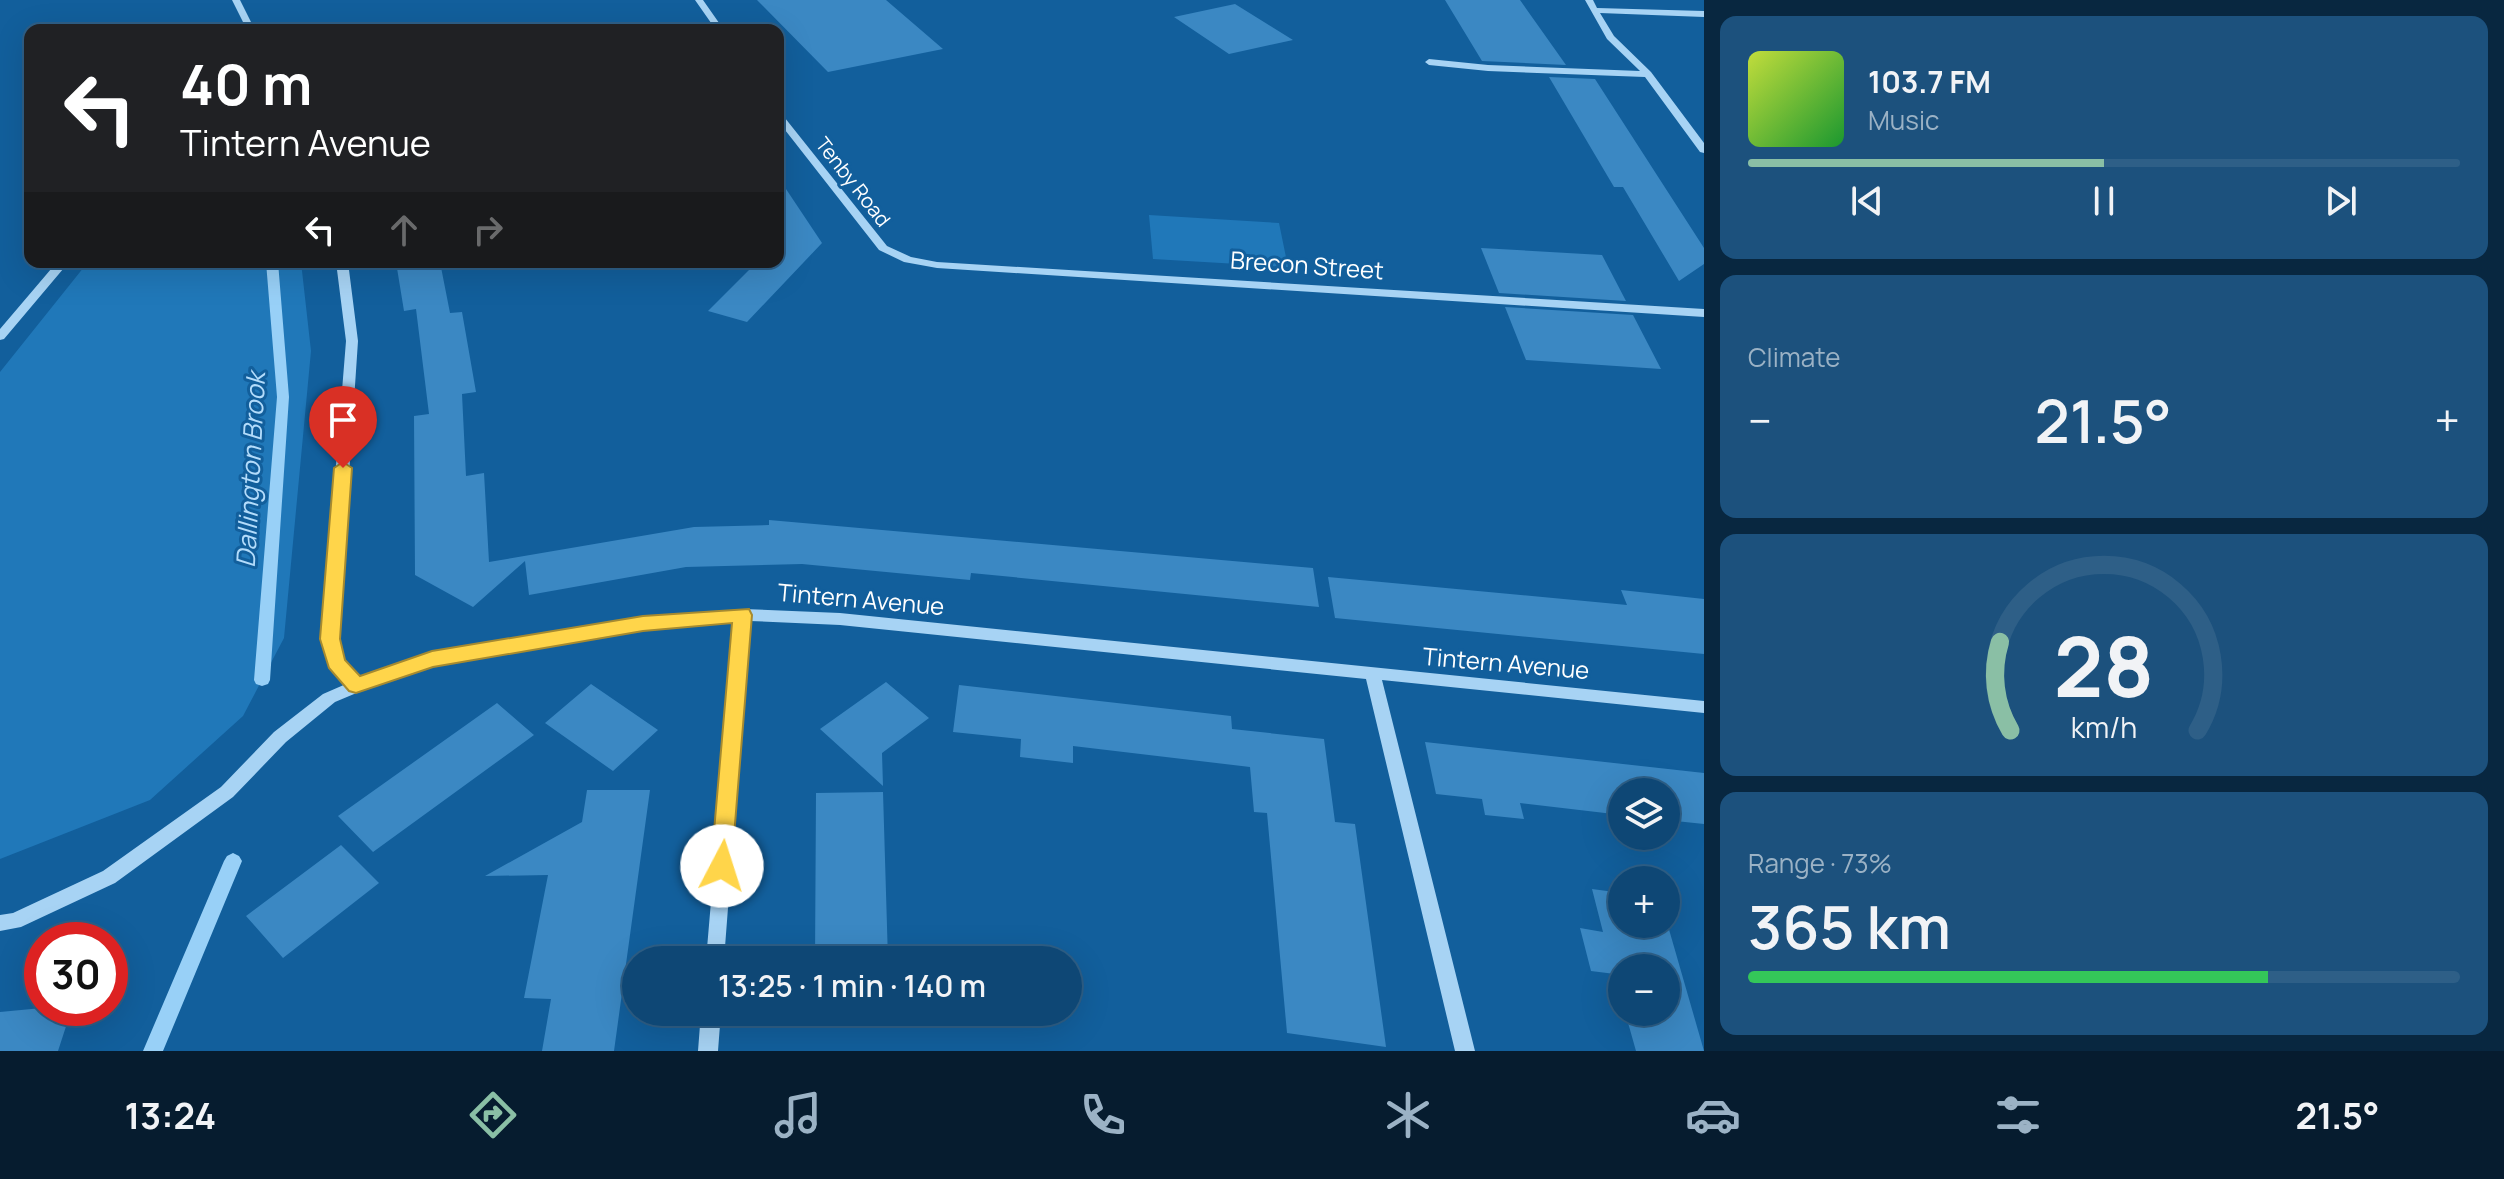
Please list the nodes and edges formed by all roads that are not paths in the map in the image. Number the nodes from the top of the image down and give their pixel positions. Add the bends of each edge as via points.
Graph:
1 (236, 0) edge
2 (699, 0) edge
3 (1589, 0) edge
4 (1595, 10) junction
5 (1704, 14) edge
6 (248, 24) edge
7 (716, 24) edge
8 (1429, 62) dead end
9 (1648, 74) junction
10 (784, 123) edge
11 (1704, 150) edge
12 (908, 260) joint
13 (58, 268) edge
14 (343, 268) edge
15 (1704, 313) edge
16 (0, 336) edge
17 (743, 615) junction
18 (1373, 676) junction
19 (356, 685) junction
20 (1704, 707) edge
21 (0, 923) edge
22 (716, 946) edge
23 (710, 1026) edge
24 (708, 1051) edge
25 (1465, 1051) edge

1 - 6 street
2 - 7 street
3 - 4 street
4 - 5 street
4 - 9 street via 1610,37
8 - 9 street
9 - 11 street
10 - 12 street, Tenby Road via 883,248
12 - 15 street, Brecon Street
13 - 16 street
14 - 19 street via 352,341 330,639 336,663
17 - 18 street, Tintern Avenue via 840,619
17 - 19 street, Tintern Avenue via 643,624 432,659
17 - 22 street
18 - 20 street, Tintern Avenue
18 - 25 street
19 - 21 street, Tintern Avenue via 306,715 227,792 109,877
23 - 24 street

